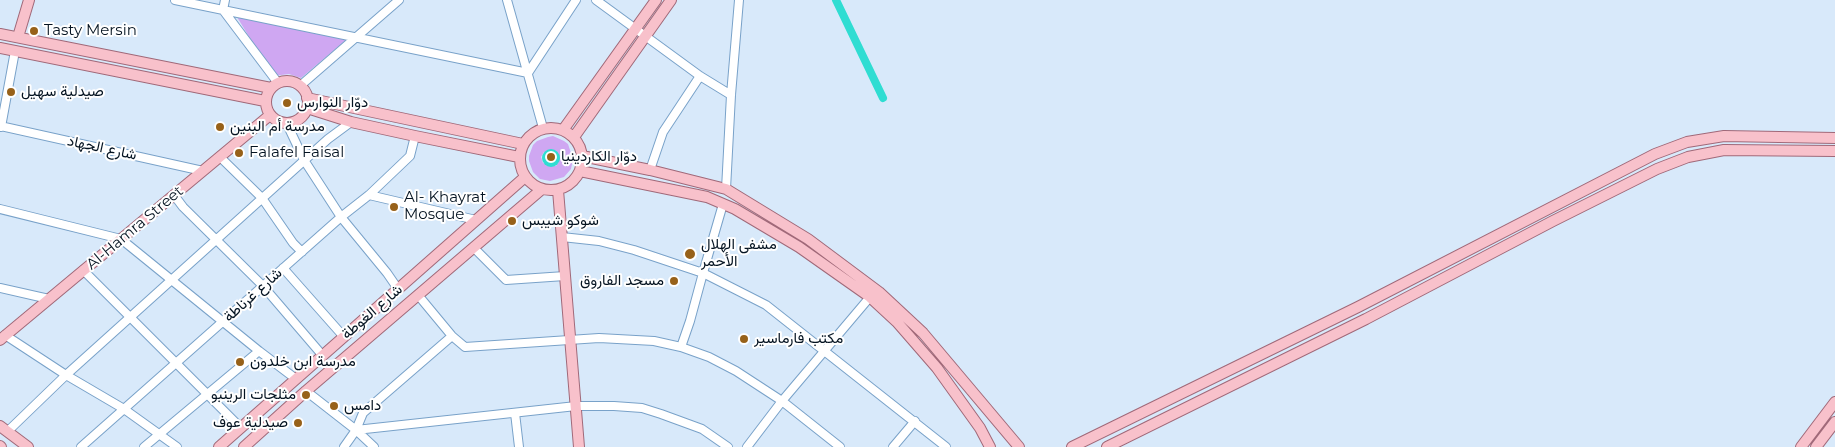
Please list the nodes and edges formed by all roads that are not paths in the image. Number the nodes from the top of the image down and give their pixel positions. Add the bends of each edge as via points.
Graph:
1 (29, 0) edge
2 (175, 0) edge
3 (225, 0) edge
4 (399, 0) edge
5 (507, 0) edge
6 (576, 0) edge
7 (596, 0) edge
8 (656, 0) edge
9 (671, 0) edge
10 (739, 0) edge
11 (223, 10) junction
12 (636, 29) junction
13 (0, 34) edge
14 (646, 36) junction
15 (18, 37) junction
16 (356, 38) junction
17 (0, 48) edge
18 (15, 51) junction
19 (528, 73) junction
20 (700, 76) junction
21 (275, 85) junction
22 (300, 86) junction
23 (731, 95) junction
24 (265, 101) junction
25 (307, 103) junction
26 (270, 115) junction
27 (351, 122) junction
28 (287, 124) junction
29 (0, 126) edge
30 (543, 128) junction
31 (563, 130) junction
32 (415, 136) junction
33 (574, 137) junction
34 (1835, 138) edge
35 (523, 144) junction
36 (1835, 151) edge
37 (582, 156) junction
38 (220, 157) junction
39 (519, 157) junction
40 (304, 160) junction
41 (650, 170) junction
42 (203, 171) junction
43 (580, 171) junction
44 (525, 177) junction
45 (542, 189) junction
46 (726, 189) junction
47 (558, 190) junction
48 (174, 195) junction
49 (369, 195) junction
50 (262, 198) junction
51 (723, 204) junction
52 (0, 209) edge
53 (341, 218) junction
54 (476, 220) junction
55 (562, 237) junction
56 (121, 239) junction
57 (216, 240) junction
58 (474, 248) junction
59 (302, 252) junction
60 (284, 268) junction
61 (83, 270) junction
62 (703, 273) junction
63 (565, 276) junction
64 (172, 280) junction
65 (263, 286) junction
66 (0, 288) edge
67 (398, 289) junction
68 (418, 295) junction
69 (870, 297) junction
70 (49, 299) junction
71 (130, 317) junction
72 (223, 322) junction
73 (452, 336) junction
74 (344, 337) junction
75 (3, 338) edge
76 (570, 339) junction
77 (681, 347) junction
78 (259, 351) junction
79 (824, 352) junction
80 (323, 356) junction
81 (176, 363) junction
82 (66, 375) junction
83 (296, 379) junction
84 (306, 391) junction
85 (207, 394) junction
86 (782, 401) junction
87 (1835, 402) edge
88 (576, 406) junction
89 (124, 409) junction
90 (515, 413) junction
91 (914, 421) junction
92 (1835, 422) edge
93 (4, 428) edge
94 (241, 428) junction
95 (356, 430) junction
96 (158, 435) junction
97 (28, 447) edge
98 (81, 447) edge
99 (144, 447) edge
100 (177, 447) edge
101 (219, 447) edge
102 (244, 447) edge
103 (344, 447) edge
104 (374, 447) edge
105 (519, 447) edge
106 (579, 447) edge
107 (728, 447) edge
108 (747, 447) edge
109 (840, 447) edge
110 (893, 447) edge
111 (946, 447) edge
112 (990, 447) edge
113 (1019, 447) edge
114 (1072, 447) edge
115 (1107, 447) edge
116 (1801, 447) edge
117 (1816, 447) edge

1 - 15 main road
2 - 11 street
3 - 11 street
4 - 16 street
5 - 19 street
6 - 19 street
7 - 12 street
8 - 12 main road
9 - 14 main road
10 - 23 street
11 - 16 street
11 - 21 street
12 - 14 street
12 - 31 main road
13 - 15 main road
14 - 20 street
14 - 33 main road
15 - 21 main road
16 - 19 street
16 - 22 street
17 - 18 main road
18 - 24 main road
18 - 29 street
19 - 30 street
20 - 23 street
20 - 41 street via 663,132
21 - 22 main road via 289,81
21 - 24 main road
22 - 25 main road
23 - 46 street
24 - 26 main road
25 - 27 main road
25 - 28 main road via 300,120
25 - 35 main road
26 - 28 main road
26 - 38 main road, Al-Hamra Street
27 - 32 main road
27 - 40 street
28 - 40 street
29 - 42 street, شارع الجهاد
30 - 31 main road
30 - 35 main road via 528,136
31 - 33 main road
32 - 39 main road
32 - 49 street, شارع غرناطة via 410,156
33 - 37 main road
34 - 114 main road via 1724,136 1688,142 1655,154 1358,307
35 - 39 main road
36 - 115 main road via 1724,150 1688,157 1657,169 1366,319
37 - 41 main road
37 - 43 main road
38 - 42 main road, Al-Hamra Street
38 - 50 street
39 - 44 main road
40 - 50 street
40 - 53 street
41 - 46 main road
42 - 48 main road, Al-Hamra Street
43 - 47 main road via 571,183
43 - 51 main road via 707,197
44 - 45 main road
44 - 54 main road, شارع الغوطة
45 - 47 main road
45 - 58 main road
46 - 113 main road via 808,240 879,292 923,333
47 - 55 main road
48 - 56 main road, Al-Hamra Street
48 - 57 street
49 - 53 street, شارع غرناطة
49 - 54 street
50 - 57 street
50 - 59 street
51 - 62 street
51 - 69 main road via 799,246
52 - 56 street
53 - 59 street, شارع غرناطة
53 - 67 street
54 - 67 main road, شارع الغوطة
55 - 62 street via 599,241
55 - 63 main road
56 - 61 main road, Al-Hamra Street
56 - 64 street
57 - 64 street
57 - 65 street
58 - 63 street via 506,280
58 - 68 main road
59 - 60 street, شارع غرناطة
60 - 65 street, شارع غرناطة
60 - 74 street
61 - 70 main road, Al-Hamra Street
61 - 71 street
62 - 77 street
62 - 79 street via 766,305
63 - 76 main road
64 - 71 street
64 - 72 street
65 - 72 street, شارع غرناطة
65 - 80 street
66 - 70 street
67 - 74 main road, شارع الغوطة
68 - 73 street
68 - 84 main road
69 - 79 street
69 - 112 main road via 937,368
70 - 75 main road, Al-Hamra Street
71 - 81 street
71 - 82 street
72 - 78 street
72 - 81 street, شارع غرناطة
73 - 76 street via 465,347
73 - 95 street via 363,414
74 - 80 main road, شارع الغوطة
75 - 82 street
76 - 77 street via 654,341
76 - 88 main road
77 - 86 street via 736,371
78 - 83 street
78 - 85 street
79 - 86 street
79 - 91 street
80 - 83 main road, شارع الغوطة
81 - 85 street
81 - 89 street, شارع غرناطة
82 - 89 street
82 - 93 street
83 - 94 main road, شارع الغوطة
84 - 95 street
84 - 102 main road
85 - 94 street
85 - 96 street
86 - 108 street
86 - 109 street
87 - 116 main road
88 - 90 street
88 - 106 main road
88 - 107 street via 642,408 702,429
89 - 96 street
89 - 98 street, شارع غرناطة
90 - 95 street
90 - 105 street
91 - 110 street
91 - 111 street
92 - 117 main road
93 - 97 main road
94 - 101 main road, شارع الغوطة
95 - 103 street
95 - 104 street
96 - 99 street
96 - 100 street

